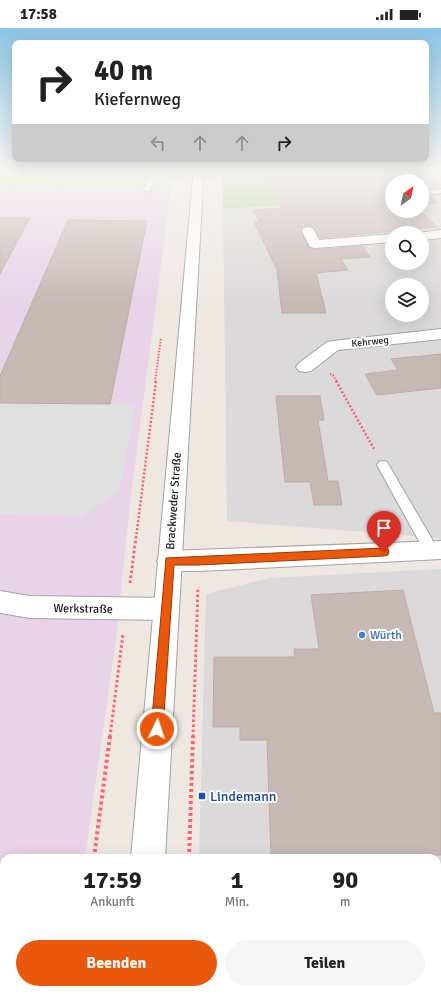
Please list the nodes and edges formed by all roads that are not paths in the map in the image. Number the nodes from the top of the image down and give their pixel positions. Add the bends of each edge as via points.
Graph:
1 (196, 212) edge
2 (308, 231) dead end
3 (441, 234) edge
4 (429, 235) edge
5 (385, 239) edge
6 (441, 334) edge
7 (305, 367) road end
8 (383, 465) road end
9 (436, 550) edge
10 (169, 561) junction
11 (0, 602) edge
12 (166, 609) junction
13 (148, 854) edge

1 - 10 street, Brackweder Straße
2 - 5 street via 315,244
3 - 4 street
6 - 7 street, Kehrweg via 333,346
8 - 9 lane
9 - 10 street
10 - 12 street, Brackweder Straße
11 - 12 street, Werkstraße via 30,608
12 - 13 street, Brackweder Straße

